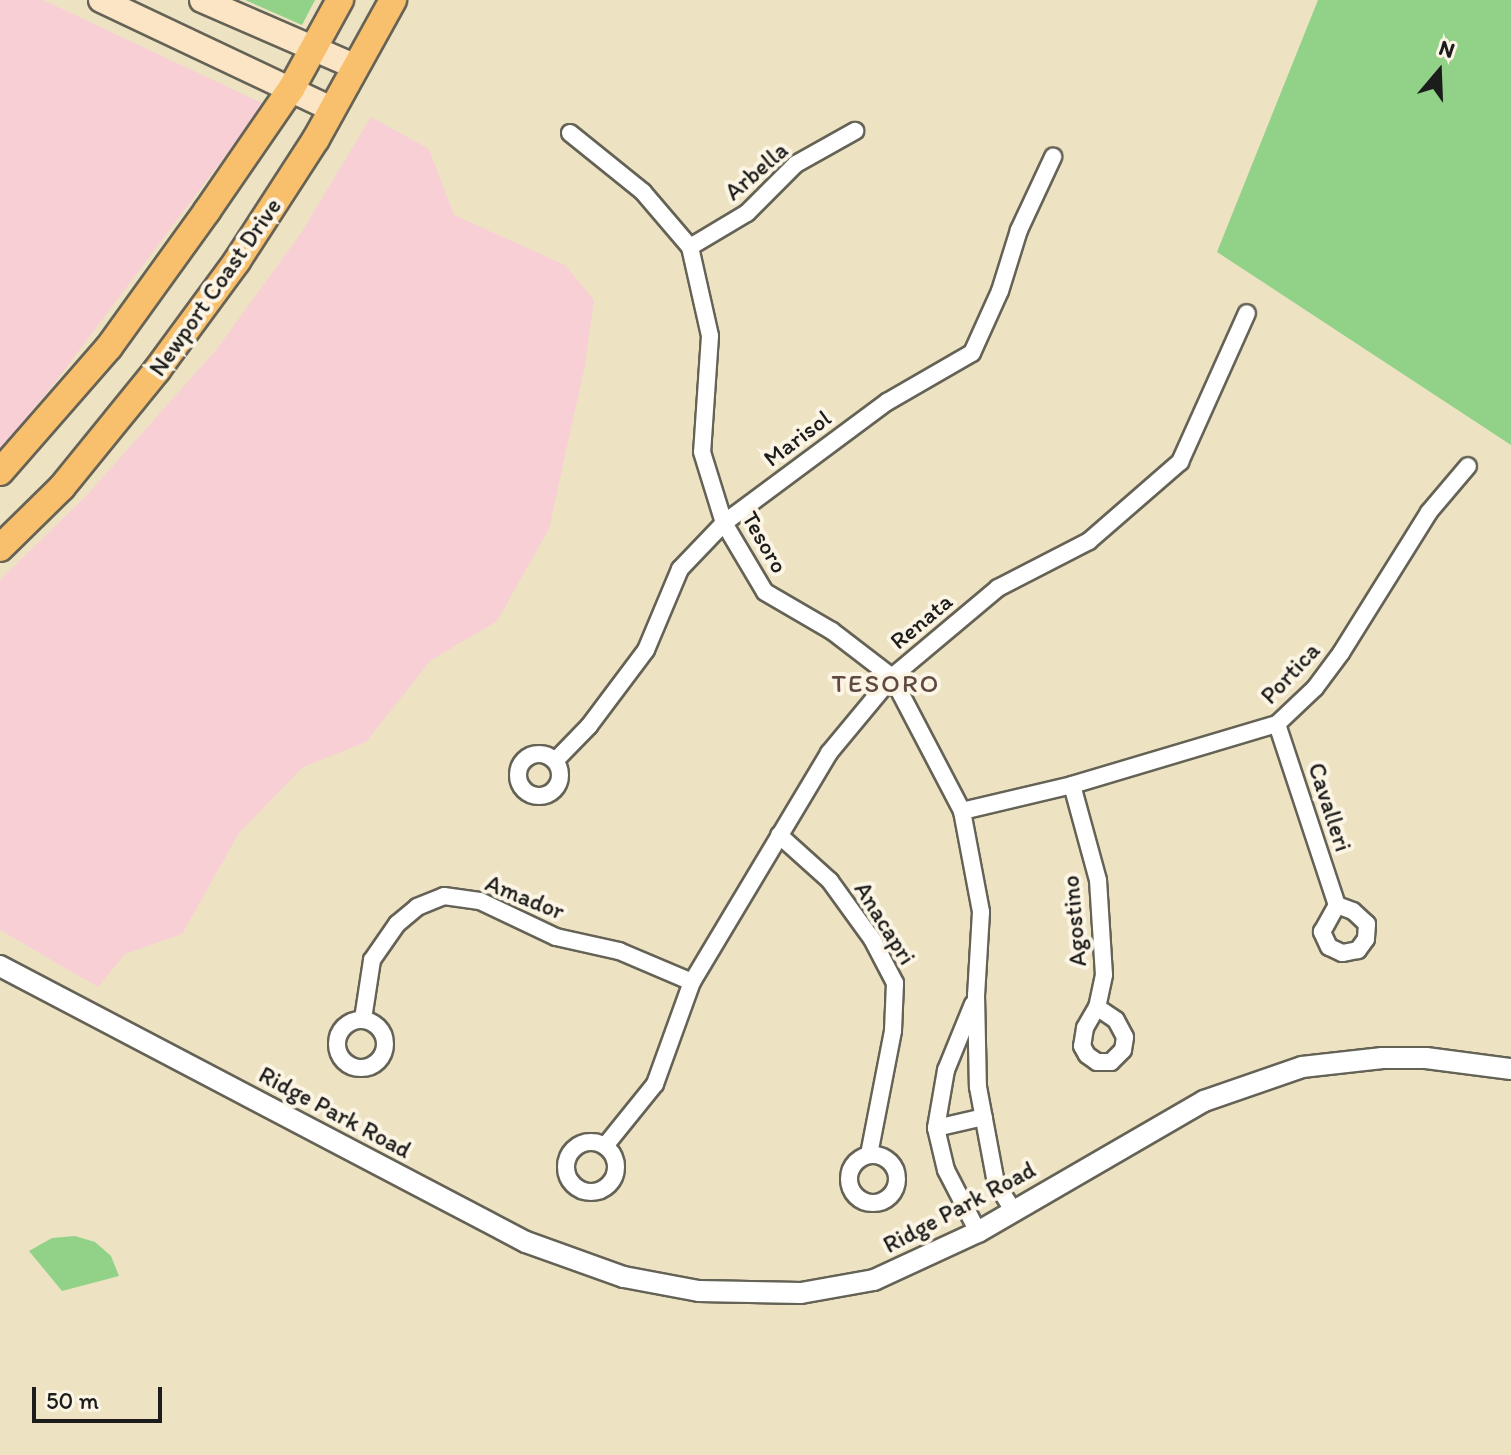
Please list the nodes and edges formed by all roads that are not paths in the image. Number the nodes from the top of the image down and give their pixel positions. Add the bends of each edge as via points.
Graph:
1 (101, 0) edge
2 (202, 0) edge
3 (340, 0) edge
4 (393, 0) edge
5 (314, 48) junction
6 (356, 67) junction
7 (291, 89) junction
8 (332, 109) junction
9 (855, 131) dead end
10 (570, 133) dead end
11 (1053, 157) dead end
12 (690, 247) junction
13 (1247, 313) dead end
14 (1468, 466) dead end
15 (0, 472) edge
16 (724, 523) junction
17 (0, 548) edge
18 (892, 677) junction
19 (1277, 724) junction
20 (555, 761) dead end
21 (1072, 785) junction
22 (962, 811) junction
23 (779, 835) junction
24 (1337, 905) dead end
25 (0, 966) edge
26 (692, 982) junction
27 (976, 995) junction
28 (1097, 1007) dead end
29 (363, 1019) dead end
30 (1511, 1069) edge
31 (984, 1117) junction
32 (936, 1128) junction
33 (605, 1146) dead end
34 (869, 1154) dead end
35 (1013, 1210) junction
36 (978, 1232) junction

1 - 7 main road
2 - 5 main road
3 - 5 main road, Newport Coast Drive
4 - 6 main road, Newport Coast Drive
5 - 6 main road
5 - 7 main road, Newport Coast Drive
6 - 8 main road, Newport Coast Drive
7 - 8 main road
7 - 15 main road, Newport Coast Drive via 109,347
8 - 17 main road, Newport Coast Drive via 244,250 157,370 62,487
9 - 12 street, Arbella via 796,164 747,213
10 - 12 street, Tesoro via 643,192
11 - 16 street, Marisol via 972,353 887,402
12 - 16 street, Tesoro via 710,336 702,452
13 - 18 street, Renata via 1180,462 1089,541 998,588
14 - 19 street, Portica via 1429,512 1341,653 1315,688
16 - 18 street, Tesoro via 765,592 832,631
16 - 20 street, Marisol via 680,569 646,650 589,726
18 - 22 street, Tesoro
18 - 23 street, Renata via 829,753
19 - 21 street, Portica
19 - 24 street, Cavalleri
21 - 22 street, Portica
21 - 28 street, Agostino via 1098,880 1104,975
22 - 27 street, Tesoro via 981,912
23 - 26 street, Renata
23 - 34 street, Anacapri via 830,881 872,939 895,983 893,1031
25 - 36 street, Ridge Park Road via 526,1242 624,1277 699,1291 801,1293 874,1280
26 - 29 street, Amador via 619,951 556,937 480,901 444,896 417,907 397,924 372,960
26 - 33 street, Renata via 655,1084
27 - 31 street, Tesoro via 978,1087
27 - 32 street, Tesoro via 946,1070
30 - 35 street, Ridge Park Road via 1426,1058 1302,1067 1204,1101
31 - 32 street
31 - 35 street, Tesoro via 996,1183
32 - 36 street, Tesoro via 946,1170
35 - 36 street, Ridge Park Road

